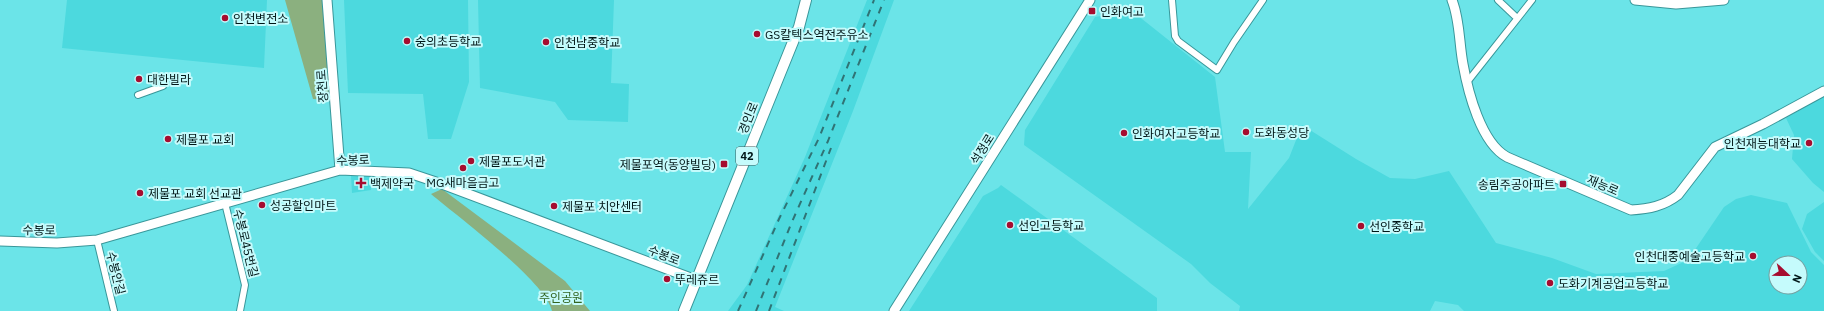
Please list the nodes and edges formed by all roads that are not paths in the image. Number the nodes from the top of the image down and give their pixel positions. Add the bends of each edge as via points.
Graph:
1 (327, 0) edge
2 (806, 0) edge
3 (1090, 0) edge
4 (1172, 0) edge
5 (1263, 0) edge
6 (1452, 0) edge
7 (1498, 0) edge
8 (1532, 0) edge
9 (1635, 0) edge
10 (1724, 0) edge
11 (1517, 18) junction
12 (1468, 81) junction
13 (163, 86) dead end
14 (1824, 91) edge
15 (138, 96) dead end
16 (340, 170) junction
17 (225, 203) junction
18 (97, 240) junction
19 (0, 241) edge
20 (696, 280) junction
21 (114, 311) edge
22 (240, 311) edge
23 (684, 311) edge
24 (894, 311) edge

1 - 16 street, 장천로
2 - 20 main road, 경인로 / 42 via 799,27
3 - 24 street, 석정로
4 - 5 street via 1175,36 1178,41 1217,70
6 - 12 street, 재능로
7 - 11 street
8 - 11 street
9 - 10 street via 1676,4
11 - 12 street
12 - 14 street, 재능로 via 1479,117 1500,153 1632,210 1653,207 1672,200 1715,147
13 - 15 street
16 - 17 street, 수봉로
16 - 20 street, 수봉로 via 409,173
17 - 18 street, 수봉로
17 - 22 street, 수봉로45번길 via 245,284
18 - 19 street, 수봉로
18 - 21 street, 수봉안길
20 - 23 main road, 경인로 / 42

